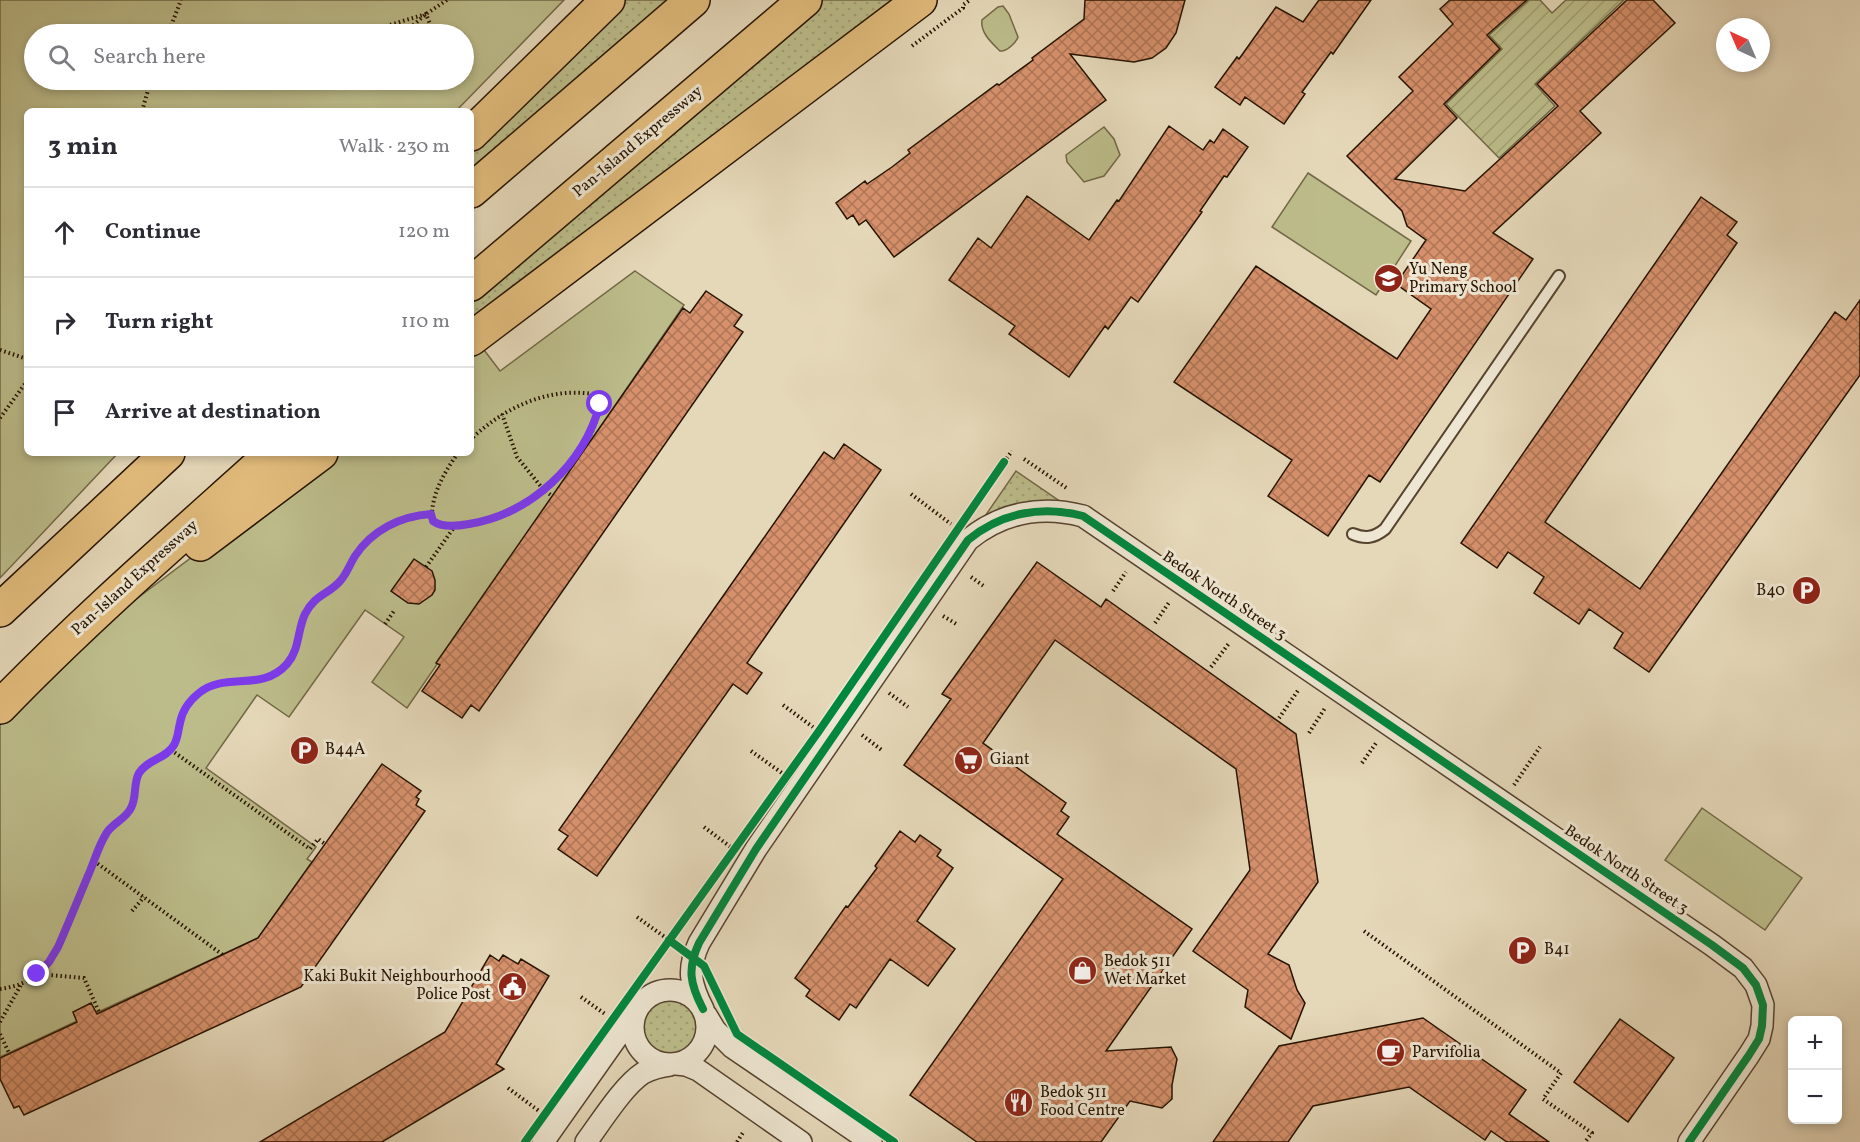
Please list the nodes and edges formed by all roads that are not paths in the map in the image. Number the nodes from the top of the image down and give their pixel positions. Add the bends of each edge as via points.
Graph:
1 (608, 0) edge
2 (693, 0) edge
3 (805, 0) edge
4 (920, 0) edge
5 (474, 131) edge
6 (474, 188) edge
7 (1559, 276) dead end
8 (474, 281) edge
9 (474, 337) edge
10 (165, 456) edge
11 (270, 456) edge
12 (317, 456) edge
13 (1353, 534) dead end
14 (0, 610) edge
15 (39, 667) junction
16 (0, 707) edge
17 (639, 1006) junction
18 (704, 1011) junction
19 (675, 1064) junction
20 (543, 1142) edge
21 (586, 1142) edge
22 (801, 1142) edge
23 (871, 1142) edge
24 (1689, 1142) edge

1 - 5 highway
2 - 6 highway
3 - 8 highway, Pan-Island Expressway
4 - 9 highway
7 - 13 lane via 1385,529 1370,537
10 - 14 highway
11 - 15 highway, Pan-Island Expressway
12 - 15 highway
15 - 16 highway, Pan-Island Expressway
17 - 18 street via 654,993 673,990 691,996
17 - 19 street via 632,1027 637,1045 653,1061
17 - 20 street
18 - 19 street via 708,1029 704,1044 690,1059
18 - 23 street via 732,1047
18 - 24 street, Bedok North Street 3 via 692,984 692,958 699,943 756,849 968,540 991,524 1018,514 1055,511 1083,516 1743,968 1756,985 1763,1005 1759,1039
19 - 21 street via 646,1071 638,1077
19 - 22 street via 698,1070

